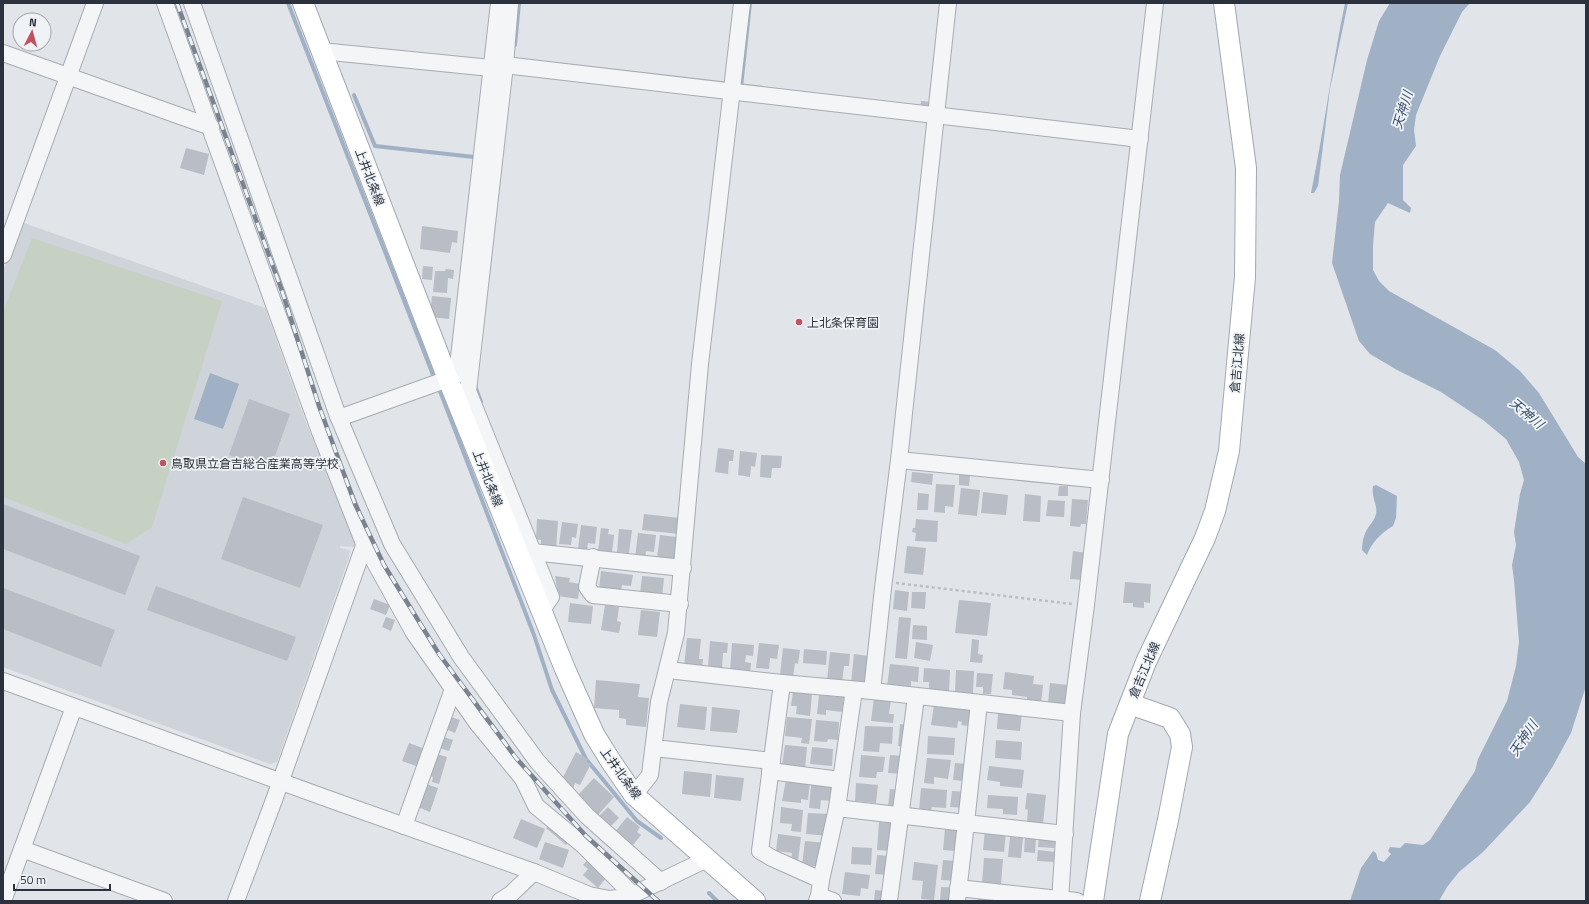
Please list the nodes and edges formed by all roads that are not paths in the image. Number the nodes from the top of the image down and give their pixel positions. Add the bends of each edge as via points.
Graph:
1 (95, 3) edge
2 (165, 3) edge
3 (192, 3) edge
4 (303, 3) edge
5 (498, 3) edge
6 (510, 3) edge
7 (742, 3) edge
8 (948, 3) edge
9 (1155, 3) edge
10 (1224, 3) edge
11 (321, 51) junction
12 (3, 53) edge
13 (498, 67) junction
14 (68, 76) junction
15 (732, 91) junction
16 (935, 116) junction
17 (210, 126) junction
18 (1140, 139) junction
19 (3, 256) edge
20 (458, 379) junction
21 (339, 418) junction
22 (899, 460) junction
23 (1101, 480) junction
24 (364, 543) junction
25 (532, 552) junction
26 (592, 557) junction
27 (683, 568) junction
28 (680, 604) junction
29 (542, 610) junction
30 (668, 670) junction
31 (3, 681) edge
32 (782, 683) junction
33 (453, 690) junction
34 (854, 690) junction
35 (872, 691) junction
36 (916, 697) junction
37 (979, 703) junction
38 (1130, 704) junction
39 (74, 707) junction
40 (1072, 713) junction
41 (654, 748) junction
42 (771, 766) junction
43 (840, 780) junction
44 (280, 781) junction
45 (634, 795) junction
46 (836, 808) junction
47 (901, 816) junction
48 (966, 823) junction
49 (404, 826) junction
50 (1065, 834) junction
51 (22, 849) junction
52 (707, 860) junction
53 (534, 872) junction
54 (661, 882) junction
55 (957, 894) edge
56 (633, 895) junction
57 (823, 895) edge
58 (590, 898) edge
59 (1060, 900) edge
60 (3, 901) edge
61 (164, 901) edge
62 (236, 901) edge
63 (500, 901) edge
64 (755, 901) edge
65 (889, 901) edge
66 (1077, 901) edge
67 (1093, 901) edge
68 (1150, 901) edge

1 - 14 street
2 - 17 street
3 - 21 street
4 - 11 main road, 上井北条線
5 - 13 street
6 - 13 street
7 - 15 street
8 - 16 street
9 - 18 street
10 - 38 main road, 倉吉江北線 via 1246,168 1245,277 1229,451 1215,511 1205,538 1146,662
11 - 13 street
11 - 20 main road, 上井北条線
12 - 14 street
13 - 15 street
13 - 20 street
14 - 17 street
14 - 19 street
15 - 16 street
15 - 27 street via 700,364
16 - 18 street
16 - 22 street
17 - 24 street via 320,432
18 - 23 street
20 - 21 street
20 - 25 street via 468,391
20 - 29 main road, 上井北条線
21 - 54 street via 392,544 461,657 537,761 587,816
22 - 23 street
22 - 35 street
23 - 40 street
24 - 33 street via 414,633
24 - 44 street
25 - 26 street
25 - 29 street via 551,597
26 - 27 street
26 - 28 street via 588,587 593,595
27 - 28 street
28 - 30 street
29 - 45 main road, 上井北条線 via 594,734
30 - 32 street
30 - 41 street via 659,702
31 - 39 street
32 - 34 street
32 - 42 street
33 - 49 street
33 - 56 street via 523,779 536,806 583,844
34 - 35 street
34 - 43 street
35 - 36 street
36 - 37 street
36 - 47 street
37 - 40 street
37 - 48 street
38 - 67 main road, 倉吉江北線 via 1118,734
38 - 68 main road, 倉吉江北線 via 1170,718 1180,734 1182,747
39 - 44 street
39 - 51 street
40 - 50 street
41 - 42 street
41 - 45 street via 650,775
42 - 43 street
42 - 57 street via 760,850
43 - 46 street
44 - 49 street
44 - 62 street
45 - 52 main road, 上井北条線
46 - 47 street
46 - 57 street
47 - 48 street
47 - 65 street
48 - 50 street
48 - 55 street
49 - 53 street
50 - 59 street
51 - 60 street
51 - 61 street
52 - 54 street
52 - 64 main road, 上井北条線
53 - 58 street
53 - 63 street
54 - 56 street
55 - 59 street
56 - 58 street via 609,899
59 - 66 street

